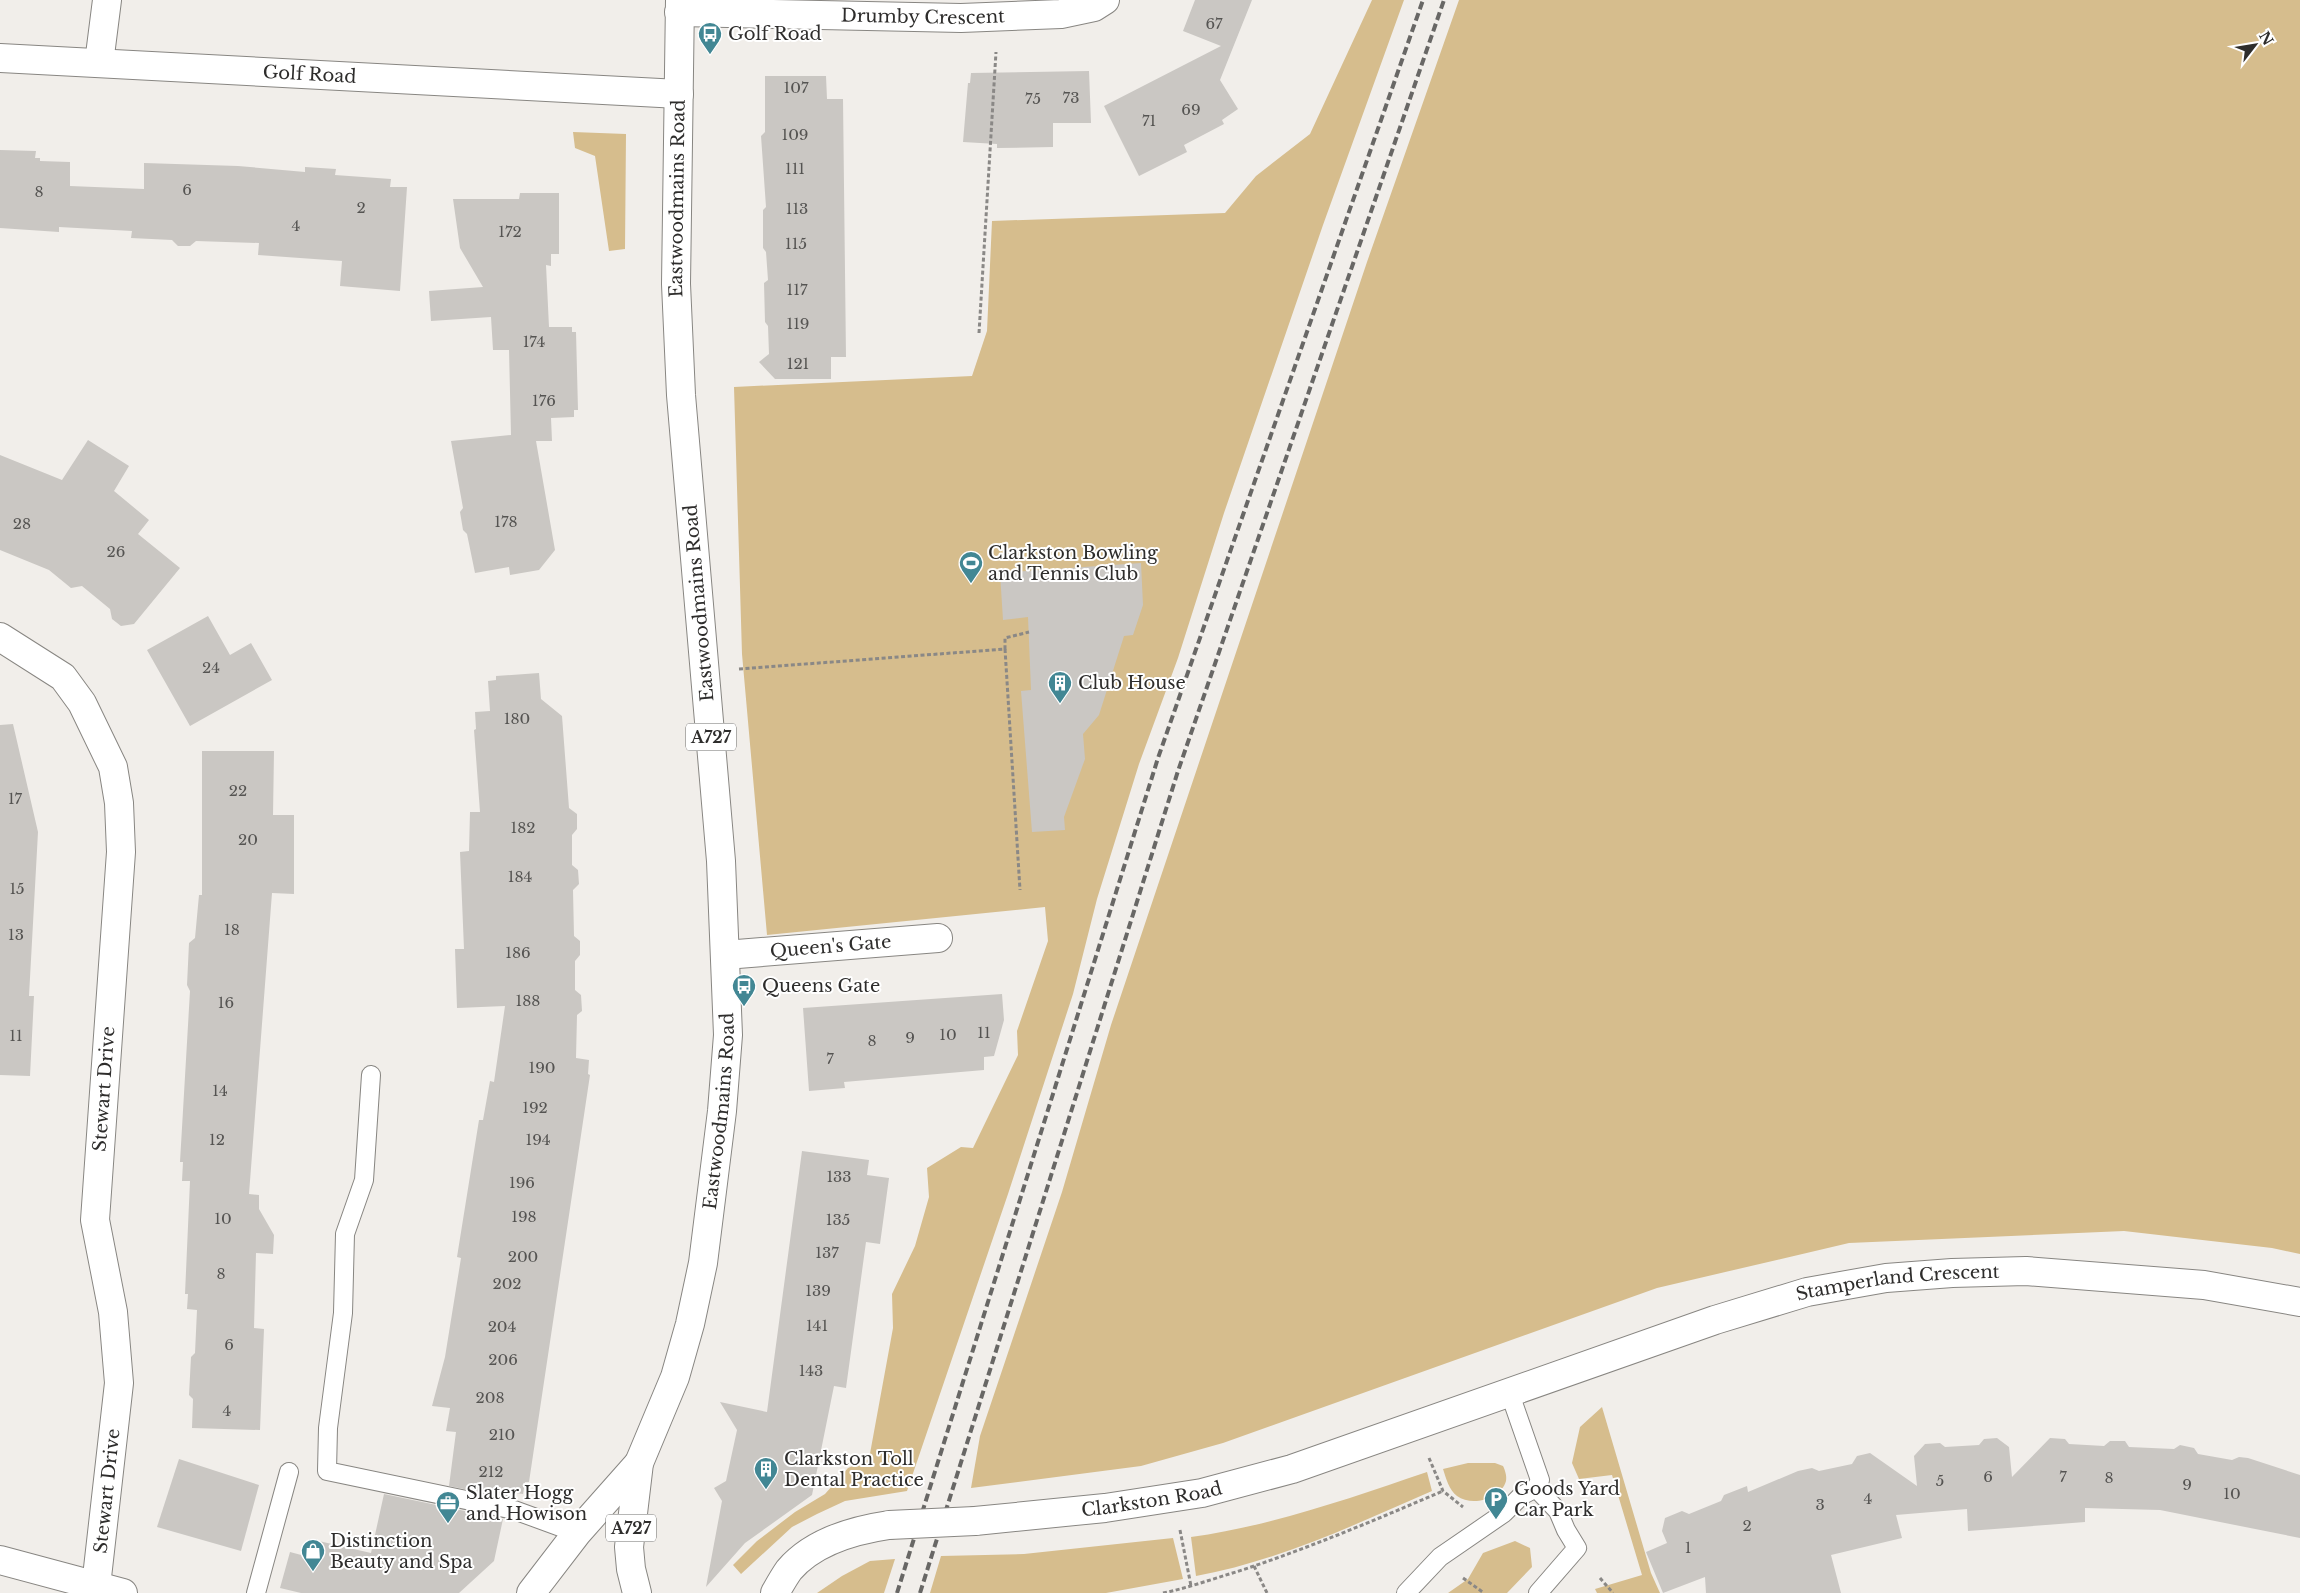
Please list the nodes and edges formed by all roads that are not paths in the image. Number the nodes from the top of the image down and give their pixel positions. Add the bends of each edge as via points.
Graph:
1 (107, 0) edge
2 (1105, 0) edge
3 (679, 6) edge
4 (0, 58) edge
5 (98, 64) junction
6 (678, 94) junction
7 (0, 637) edge
8 (938, 938) dead end
9 (725, 954) junction
10 (371, 1075) dead end
11 (2300, 1302) edge
12 (1509, 1391) junction
13 (639, 1463) junction
14 (289, 1472) dead end
15 (1536, 1488) junction
16 (577, 1533) junction
17 (0, 1560) edge
18 (782, 1582) edge
19 (96, 1586) junction
20 (123, 1593) edge
21 (256, 1593) edge
22 (531, 1593) edge
23 (637, 1593) edge
24 (754, 1593) edge
25 (1406, 1593) edge
26 (1538, 1593) edge

1 - 5 main road
2 - 3 main road, Drumby Crescent via 1094,8 1062,14 961,18
3 - 6 main road, Eastwoodmains Road / A727
4 - 5 main road, Golf Road
5 - 6 main road, Golf Road
6 - 9 main road, Eastwoodmains Road / A727 via 676,284 680,386 721,861
7 - 19 main road, Stewart Drive via 63,677 82,703 113,767 119,803 121,852 95,1220 113,1312 119,1384
8 - 9 main road, Queen's Gate
9 - 13 main road, Eastwoodmains Road / A727 via 728,1035 703,1263 675,1377
10 - 16 lane via 364,1180 346,1234 343,1313 328,1428 327,1471 514,1510
11 - 12 main road, Stamperland Crescent via 2204,1285 2026,1271 1886,1278 1798,1295
12 - 15 lane via 1538,1469 1540,1480
12 - 18 main road, Clarkston Road, bridge via 1292,1469 1202,1493 1105,1508 861,1529 806,1555
13 - 16 main road, Eastwoodmains Road / A727
13 - 23 main road, Eastwoodmains Road / A727 via 629,1547
14 - 21 lane
15 - 25 lane via 1440,1557
15 - 26 lane via 1558,1511 1577,1548
16 - 22 main road, Eastwoodmains Road / A727
17 - 19 main road
18 - 24 main road, Clarkston Road
19 - 20 main road

